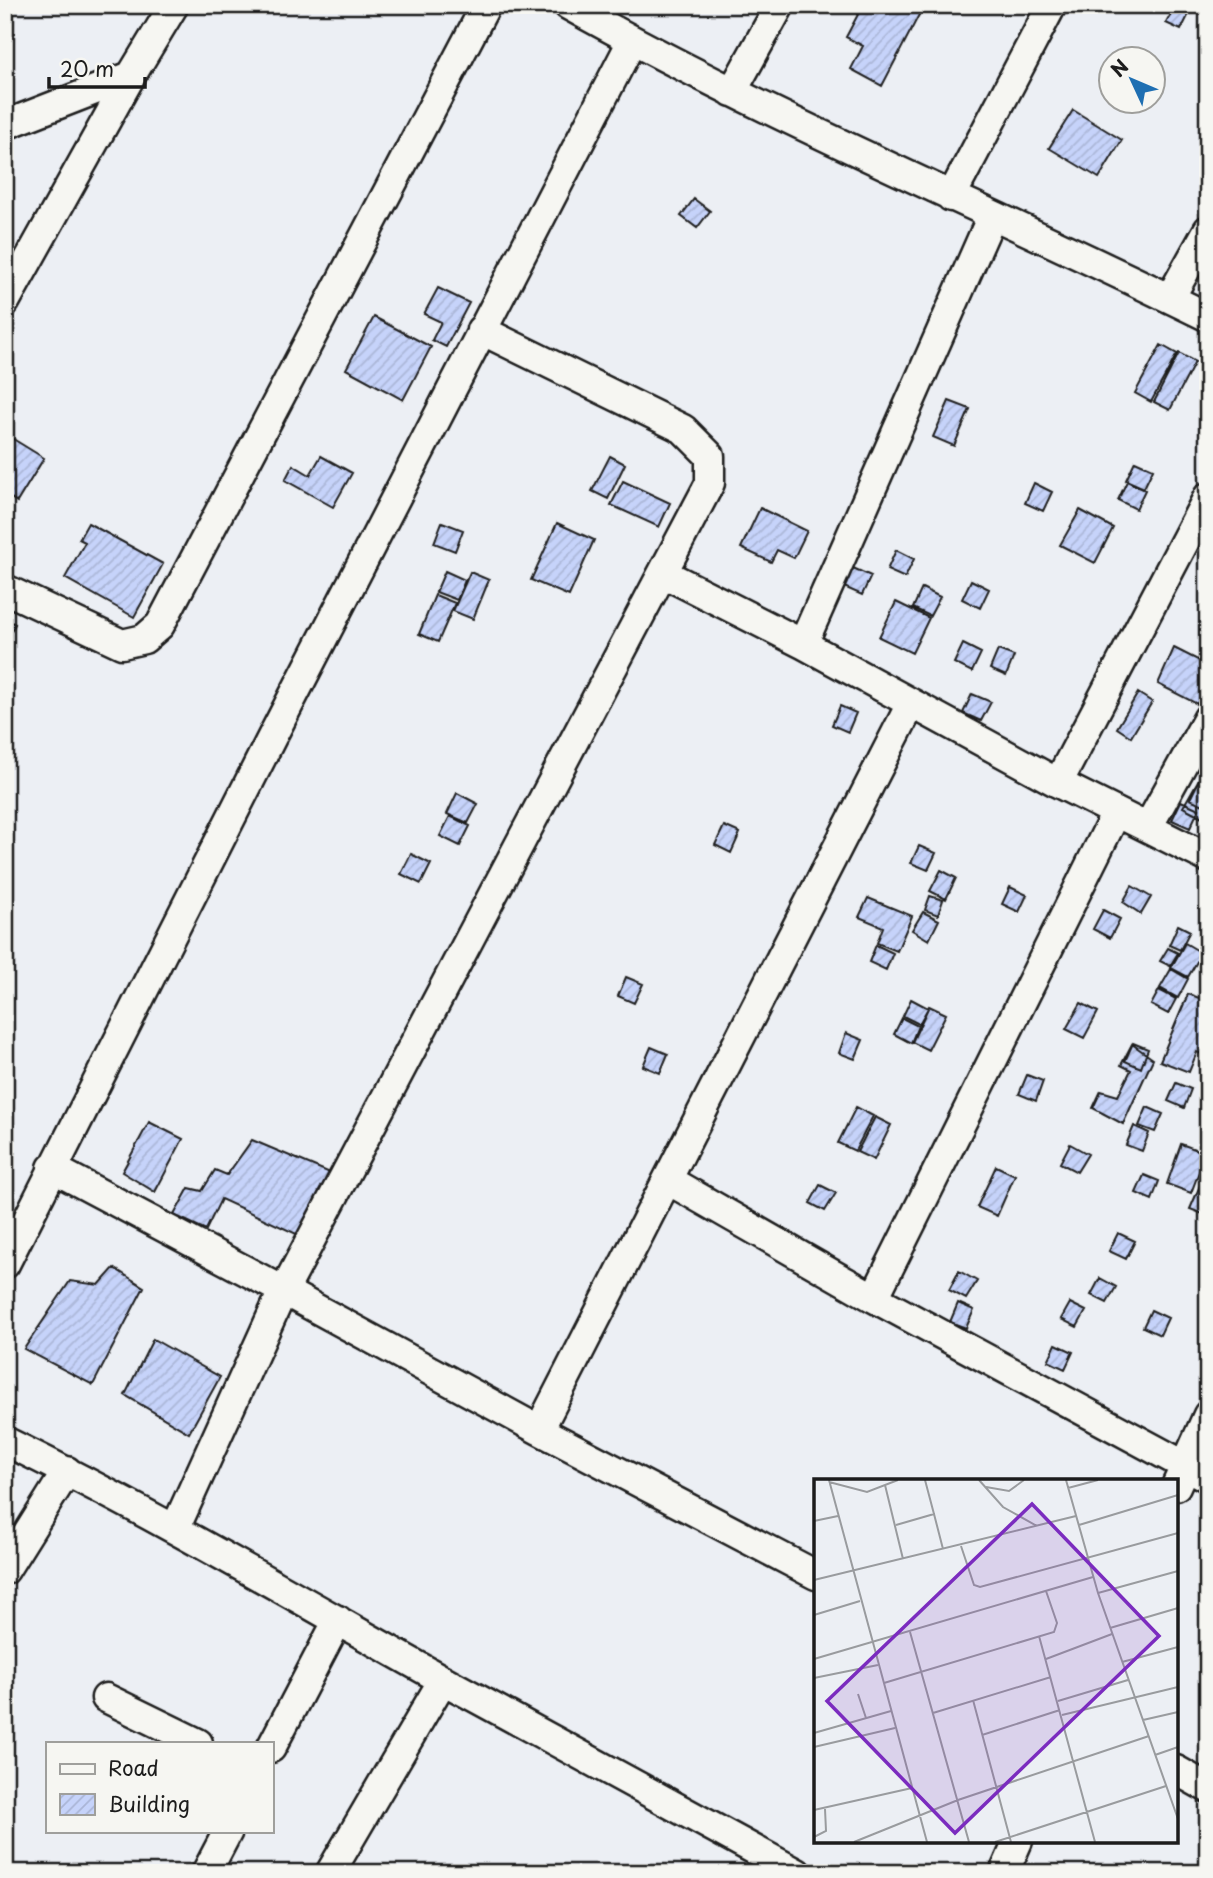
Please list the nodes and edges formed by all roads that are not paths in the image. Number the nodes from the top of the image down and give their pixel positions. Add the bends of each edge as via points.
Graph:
1 (174, 5) edge
2 (486, 5) edge
3 (568, 5) edge
4 (780, 5) edge
5 (1052, 5) edge
6 (632, 41) junction
7 (131, 76) junction
8 (732, 92) junction
9 (5, 125) edge
10 (951, 197) junction
11 (992, 216) junction
12 (1208, 230) edge
13 (1170, 299) junction
14 (5, 302) edge
15 (1208, 317) edge
16 (481, 330) junction
17 (1208, 497) edge
18 (663, 573) junction
19 (5, 589) edge
20 (803, 644) junction
21 (911, 704) junction
22 (1208, 718) edge
23 (1058, 783) junction
24 (1116, 813) junction
25 (1148, 827) junction
26 (1208, 858) edge
27 (52, 1168) junction
28 (668, 1180) junction
29 (5, 1264) edge
30 (284, 1291) junction
31 (874, 1298) junction
32 (1208, 1415) edge
33 (539, 1430) junction
34 (5, 1441) edge
35 (67, 1471) junction
36 (1190, 1476) edge
37 (175, 1529) junction
38 (5, 1570) edge
39 (814, 1574) edge
40 (338, 1620) junction
41 (443, 1680) junction
42 (106, 1698) dead end
43 (196, 1742) edge
44 (273, 1744) edge
45 (1178, 1771) edge
46 (1208, 1788) edge
47 (227, 1832) edge
48 (1017, 1843) edge
49 (206, 1873) edge
50 (330, 1873) edge
51 (797, 1873) edge
52 (1004, 1873) edge

1 - 7 street
2 - 19 street via 160,625 144,639 122,643
3 - 6 street
4 - 8 street
5 - 10 street
6 - 8 street
6 - 16 street
7 - 9 street
7 - 14 street
8 - 10 street
10 - 11 street
11 - 13 street
11 - 20 street
12 - 13 street
13 - 15 street
16 - 18 street via 683,429 710,456 710,483
16 - 27 street
17 - 23 street
18 - 20 street
18 - 30 street
20 - 21 street
21 - 23 street
21 - 28 street
22 - 25 street
23 - 24 street
24 - 25 street
24 - 31 street
25 - 26 street
27 - 29 street
27 - 30 street
28 - 31 street
28 - 33 street
30 - 33 street
30 - 37 street
31 - 36 street
32 - 36 street
33 - 39 street
34 - 35 street
35 - 37 street
35 - 38 street
37 - 40 street
40 - 41 street
40 - 44 street
41 - 50 street
41 - 51 street
42 - 43 street
45 - 46 street
47 - 49 street
48 - 52 street

